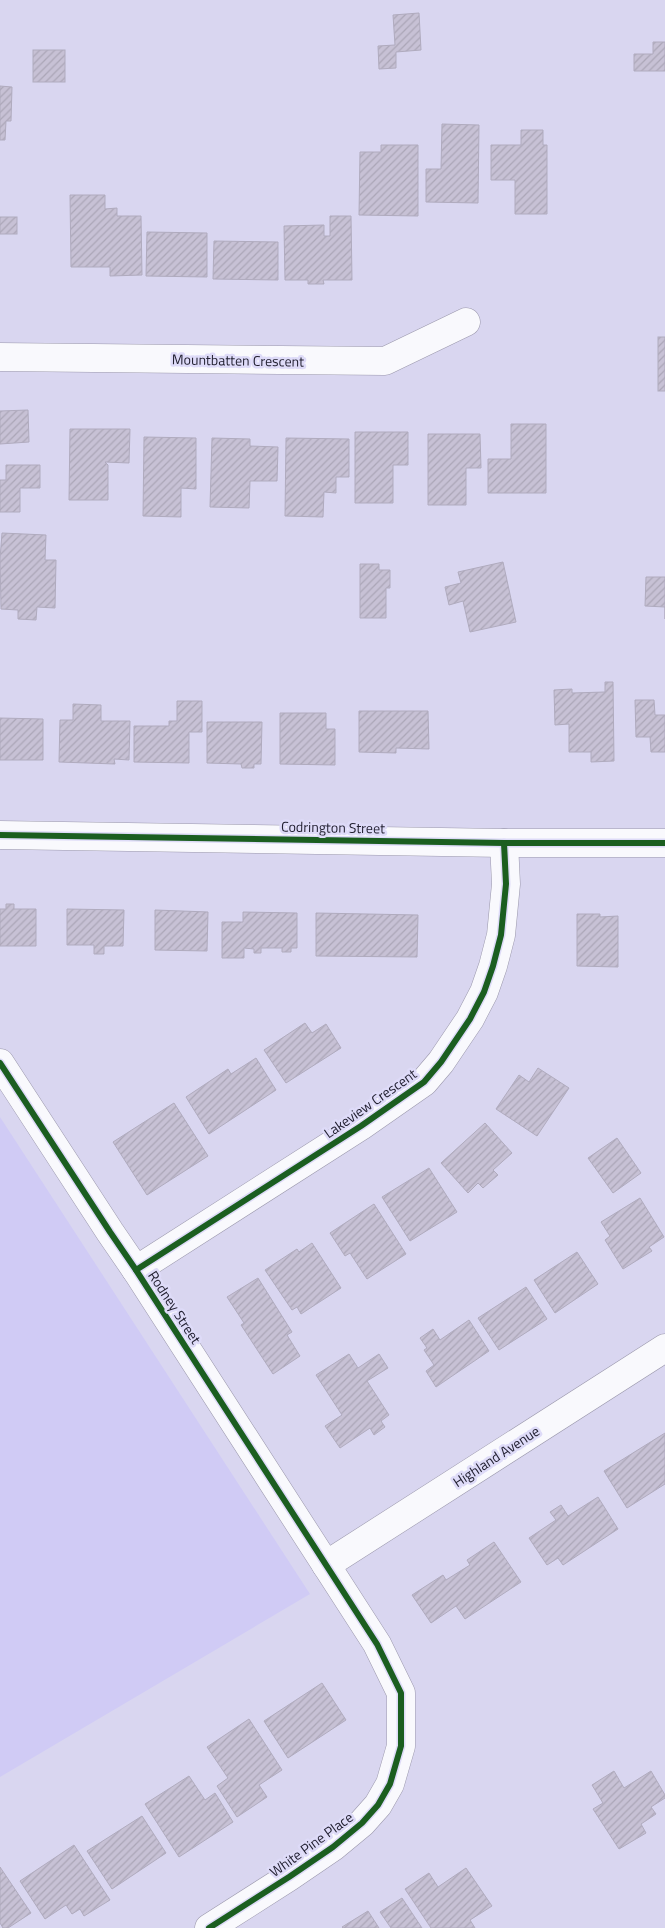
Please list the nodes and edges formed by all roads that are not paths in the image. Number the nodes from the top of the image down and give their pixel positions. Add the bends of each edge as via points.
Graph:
1 (466, 322) dead end
2 (0, 357) edge
3 (0, 835) edge
4 (504, 843) junction
5 (665, 843) edge
6 (0, 1063) edge
7 (136, 1270) junction
8 (665, 1348) edge
9 (326, 1565) junction
10 (209, 1928) edge

1 - 2 street, Mountbatten Crescent via 384,361
3 - 4 street, Codrington Street
4 - 5 street, Codrington Street
4 - 7 street, Lakeview Crescent via 506,884 501,935 493,966 470,1019 442,1062 424,1082 360,1126
6 - 7 street, Rodney Street
7 - 9 street, Rodney Street
8 - 9 street, Highland Avenue
9 - 10 street, White Pine Place via 377,1644 401,1694 401,1746 390,1784 362,1823 333,1847

